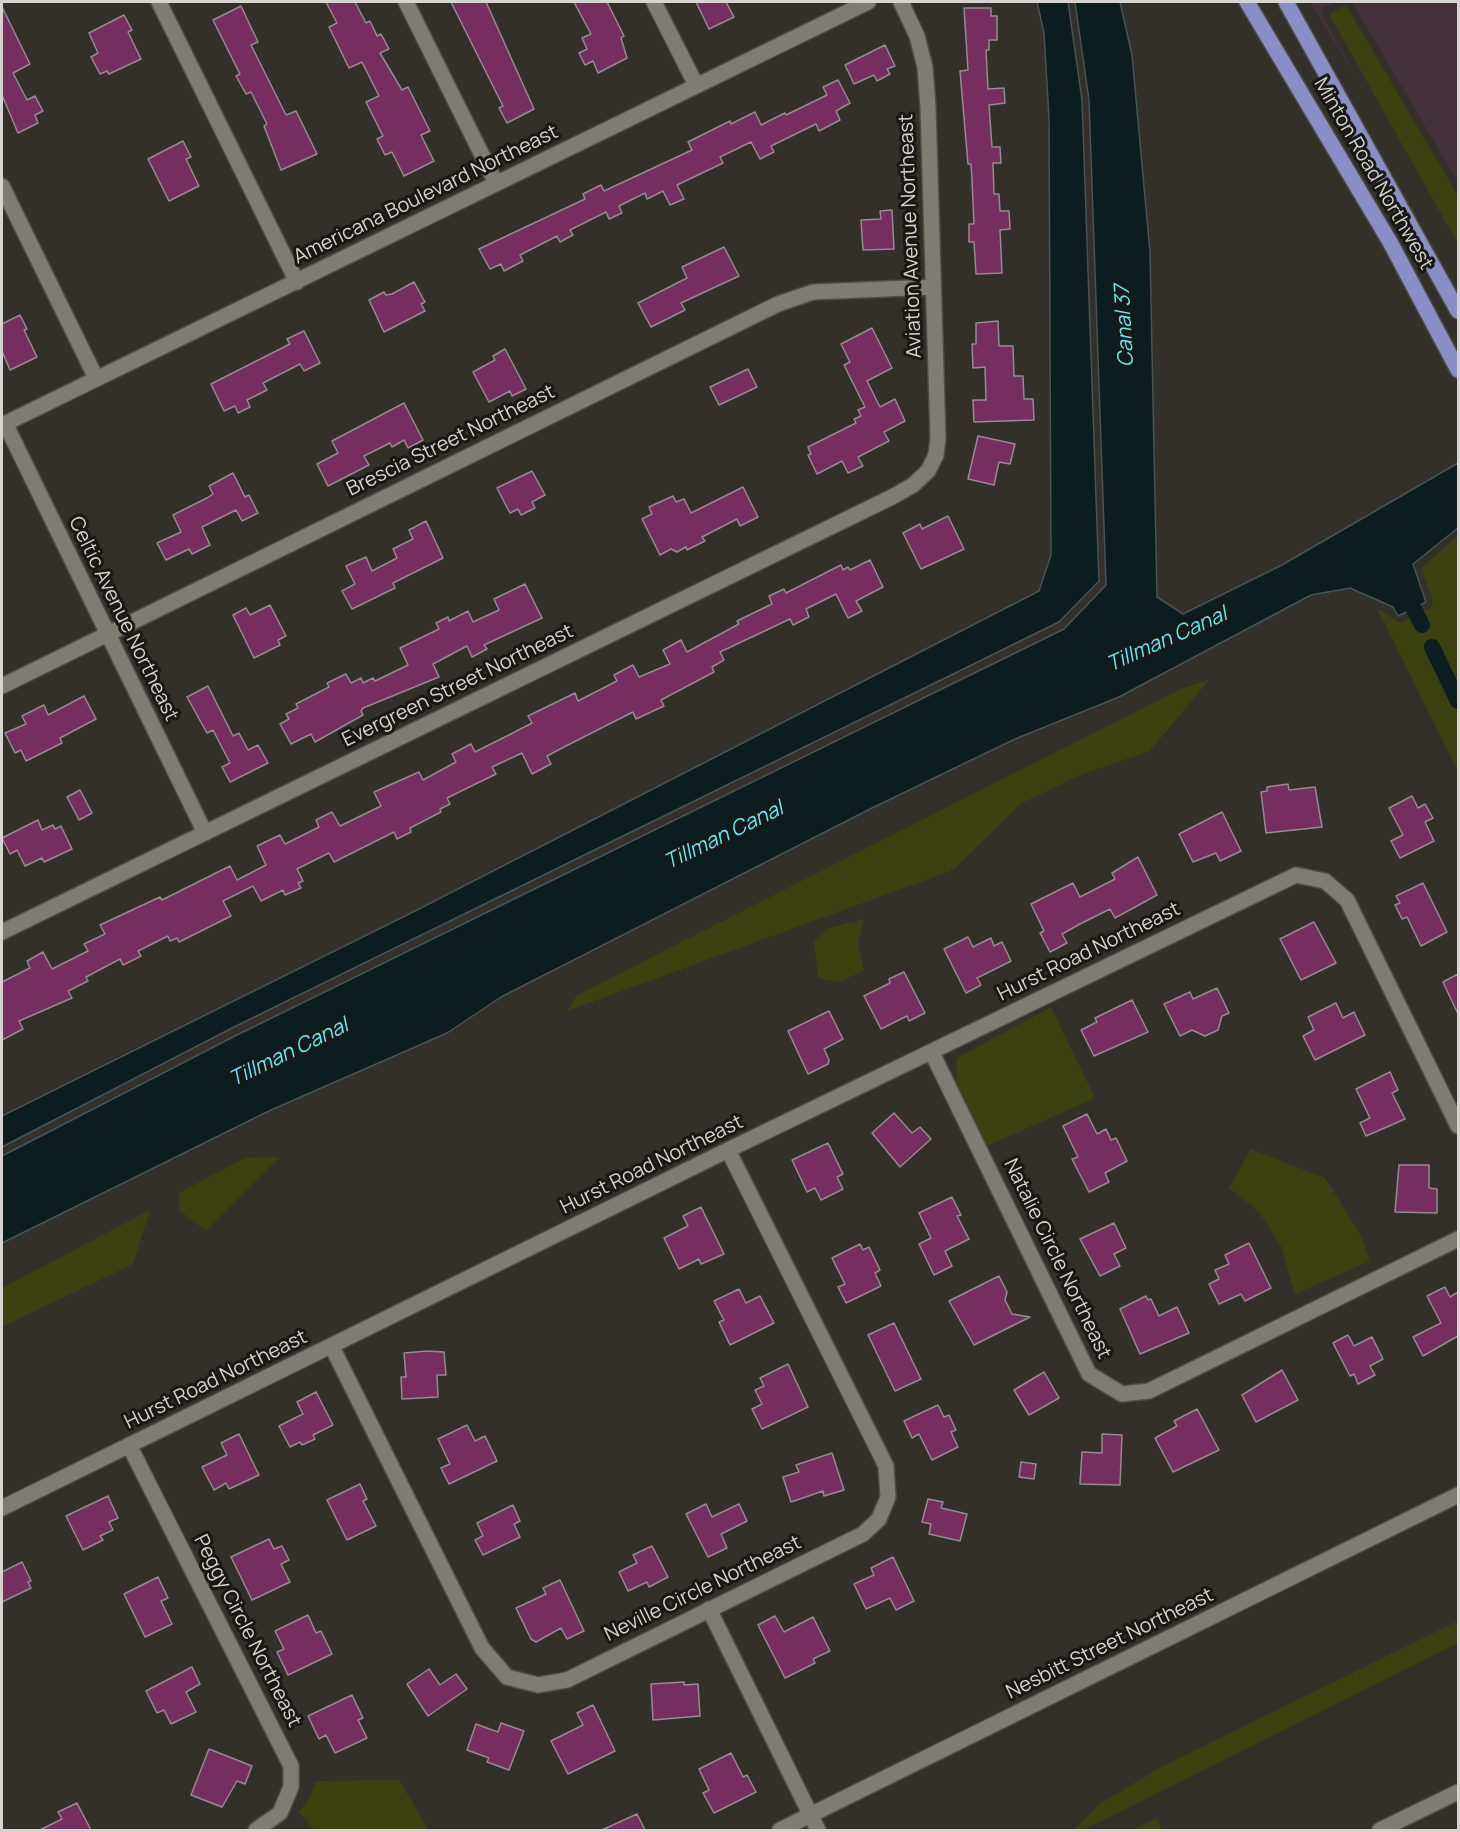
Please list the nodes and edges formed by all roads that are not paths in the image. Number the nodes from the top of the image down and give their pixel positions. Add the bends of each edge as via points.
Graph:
1 (159, 2) edge
2 (406, 2) edge
3 (654, 2) edge
4 (868, 2) edge
5 (901, 2) edge
6 (1247, 2) edge
7 (1289, 3) edge
8 (696, 85) junction
9 (496, 183) junction
10 (2, 186) edge
11 (297, 282) junction
12 (933, 287) junction
13 (1458, 311) edge
14 (1458, 370) edge
15 (96, 378) junction
16 (3, 424) edge
17 (928, 471) joint
18 (107, 634) junction
19 (2, 686) edge
20 (205, 833) junction
21 (2, 932) edge
22 (932, 1053) junction
23 (1458, 1126) edge
24 (728, 1150) junction
25 (1458, 1239) edge
26 (332, 1347) junction
27 (129, 1445) junction
28 (1458, 1495) edge
29 (2, 1508) edge
30 (709, 1609) junction
31 (1458, 1792) edge
32 (811, 1815) junction
33 (256, 1830) edge
34 (780, 1830) edge
35 (818, 1830) edge
36 (1380, 1830) edge

1 - 11 street
2 - 9 street
3 - 8 street
4 - 8 street, Americana Boulevard Northeast
5 - 12 street, Aviation Avenue Northeast via 917,36 925,67
6 - 14 main road, Minton Road Northwest via 1390,242
7 - 13 main road, Minton Road Northwest
8 - 9 street, Americana Boulevard Northeast
9 - 11 street, Americana Boulevard Northeast
10 - 15 street
11 - 15 street, Americana Boulevard Northeast
12 - 17 street, Aviation Avenue Northeast via 938,438 936,455
12 - 18 street, Brescia Street Northeast via 813,292 778,304
15 - 16 street, Americana Boulevard Northeast
16 - 18 street, Celtic Avenue Northeast
17 - 20 street, Evergreen Street Northeast via 894,496
18 - 19 street, Brescia Street Northeast
18 - 20 street, Celtic Avenue Northeast
20 - 21 street, Evergreen Street Northeast
22 - 23 street, Hurst Road Northeast via 1296,875 1325,881 1347,900
22 - 24 street, Hurst Road Northeast
22 - 25 street, Natalie Circle Northeast via 1089,1374 1122,1394 1149,1391
24 - 26 street, Hurst Road Northeast
24 - 30 street, Neville Circle Northeast via 886,1466 888,1497 879,1520 863,1534
26 - 27 street, Hurst Road Northeast
26 - 30 street, Neville Circle Northeast via 482,1648 507,1677 538,1685 567,1680
27 - 29 street, Hurst Road Northeast
27 - 33 street, Peggy Circle Northeast via 291,1766 291,1787 280,1813
28 - 32 street, Nesbitt Street Northeast
30 - 32 street
31 - 36 street
32 - 34 street, Nesbitt Street Northeast
32 - 35 street

